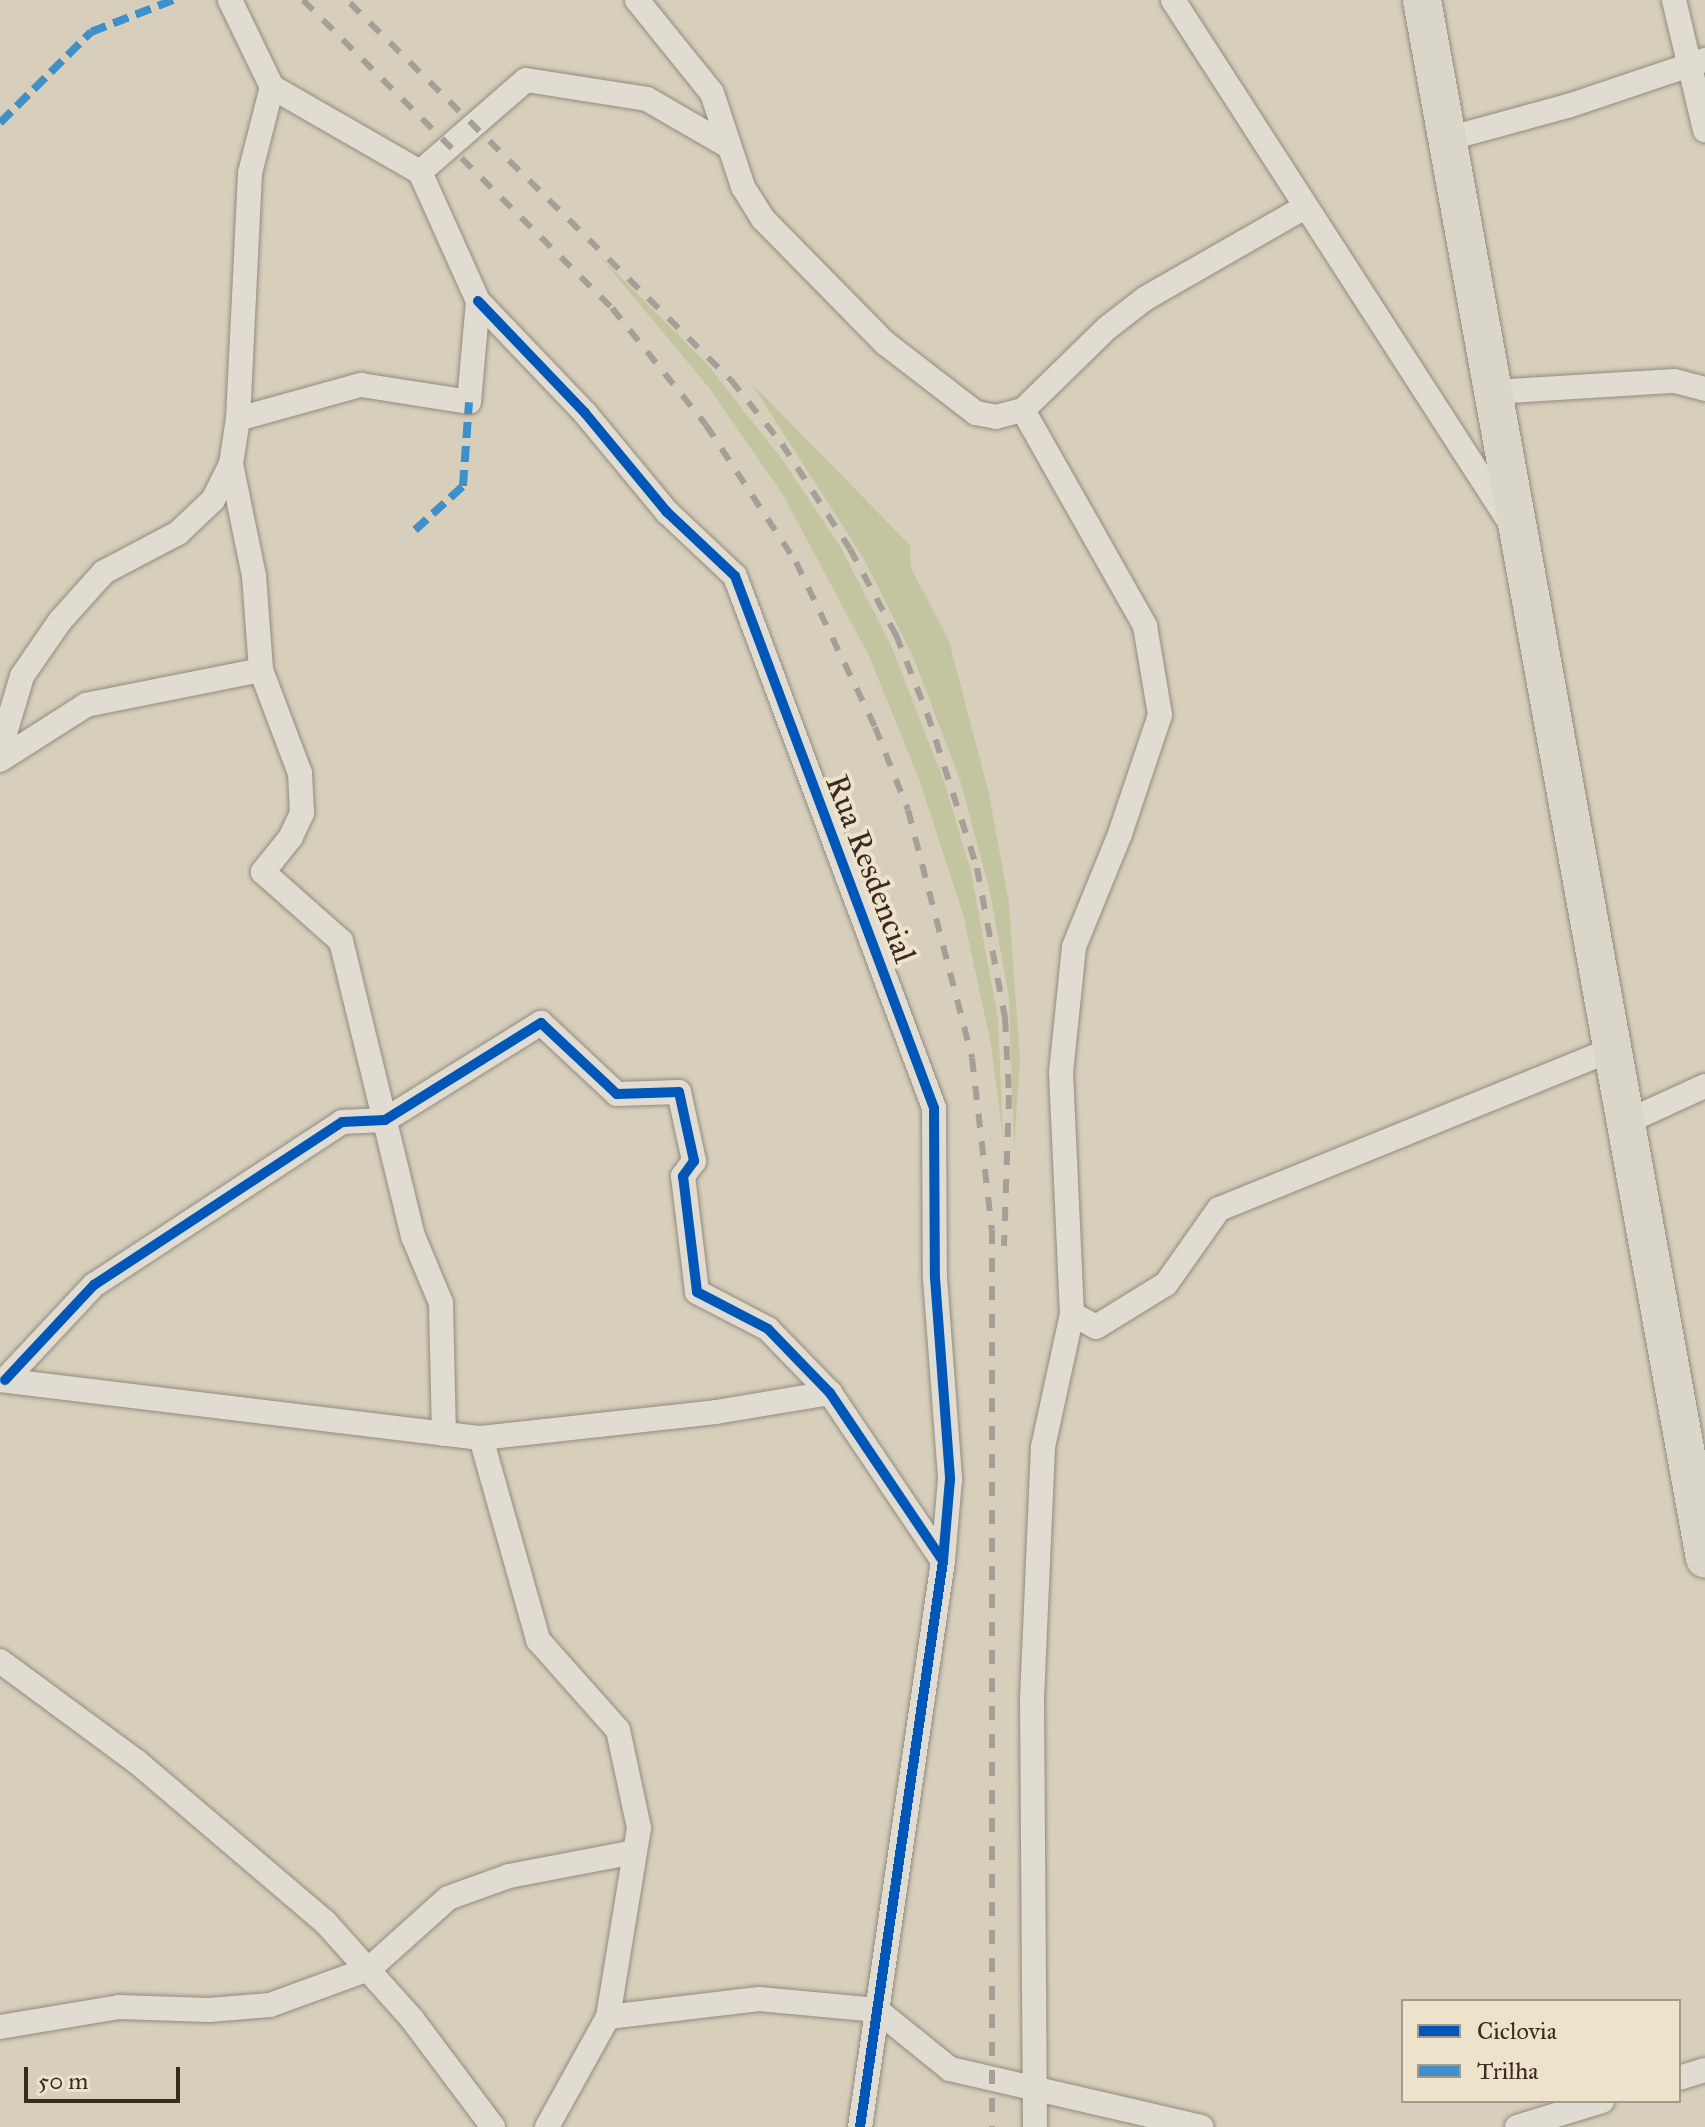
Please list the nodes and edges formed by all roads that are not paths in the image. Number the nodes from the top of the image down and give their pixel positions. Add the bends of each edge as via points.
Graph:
1 (230, 0) edge
2 (637, 0) edge
3 (1173, 0) edge
4 (1422, 0) edge
5 (1674, 0) edge
6 (1699, 62) edge
7 (272, 87) junction
8 (1705, 130) edge
9 (1447, 139) junction
10 (728, 146) junction
11 (420, 172) junction
12 (1305, 207) junction
13 (478, 301) junction
14 (1705, 389) edge
15 (1493, 392) junction
16 (1023, 410) junction
17 (238, 419) junction
18 (231, 464) junction
19 (1519, 537) junction
20 (261, 670) junction
21 (0, 750) edge
22 (0, 760) edge
23 (1613, 1049) junction
24 (1705, 1086) edge
25 (385, 1120) junction
26 (1626, 1122) junction
27 (1072, 1314) junction
28 (2, 1380) edge
29 (830, 1393) junction
30 (444, 1434) junction
31 (481, 1438) junction
32 (1705, 1559) edge
33 (943, 1561) junction
34 (0, 1661) edge
35 (635, 1852) junction
36 (369, 1969) junction
37 (877, 2010) junction
38 (608, 2017) junction
39 (0, 2027) edge
40 (1705, 2070) edge
41 (1681, 2077) edge
42 (1036, 2086) junction
43 (1595, 2103) edge
44 (493, 2127) edge
45 (547, 2127) edge
46 (860, 2127) edge
47 (1035, 2127) edge
48 (1201, 2127) edge
49 (1517, 2127) edge

1 - 7 street
2 - 10 street via 712,93
3 - 12 street
4 - 9 main road
5 - 6 street
6 - 8 street
6 - 9 street
7 - 11 street
7 - 17 street via 250,173
9 - 15 main road
10 - 11 street via 647,99 526,80
10 - 16 street via 743,187 763,219 885,343 976,413 996,417
11 - 13 street
12 - 16 street via 1146,298 1107,328
12 - 19 street
13 - 17 street via 469,402 361,385
13 - 33 street, Rua Resdencial via 585,413 667,512 735,576 934,1108 935,1278 950,1479
14 - 15 street via 1675,381
15 - 19 main road
16 - 27 street via 1145,626 1160,715 1074,947 1061,1072
17 - 18 street
18 - 20 street via 254,576
18 - 21 street via 213,500 178,533 104,572 60,621 22,676
19 - 23 main road
20 - 22 street via 86,705
20 - 25 street via 300,773 302,813 291,837 263,872 341,941
23 - 26 main road
23 - 27 street via 1219,1209 1166,1284 1096,1327
24 - 26 street
25 - 28 street via 342,1122 94,1285
25 - 29 street via 541,1023 617,1094 679,1092 694,1161 683,1176 697,1292 768,1329
25 - 30 street via 413,1236 441,1303
26 - 32 main road
27 - 42 street via 1043,1463 1032,1699
28 - 30 street
29 - 31 street via 716,1412
29 - 33 street
30 - 31 street
31 - 35 street via 538,1640 618,1730 639,1828
33 - 37 street, Rua Resdencial
34 - 36 street via 137,1762 326,1923
35 - 36 street via 509,1876 448,1898
35 - 38 street
36 - 39 street via 270,2005 209,2010 119,2007
36 - 44 street
37 - 38 street via 759,1999
37 - 42 street via 950,2069
37 - 46 street, Rua Resdencial
38 - 45 street
40 - 41 street
42 - 47 street
42 - 48 street
43 - 49 street

